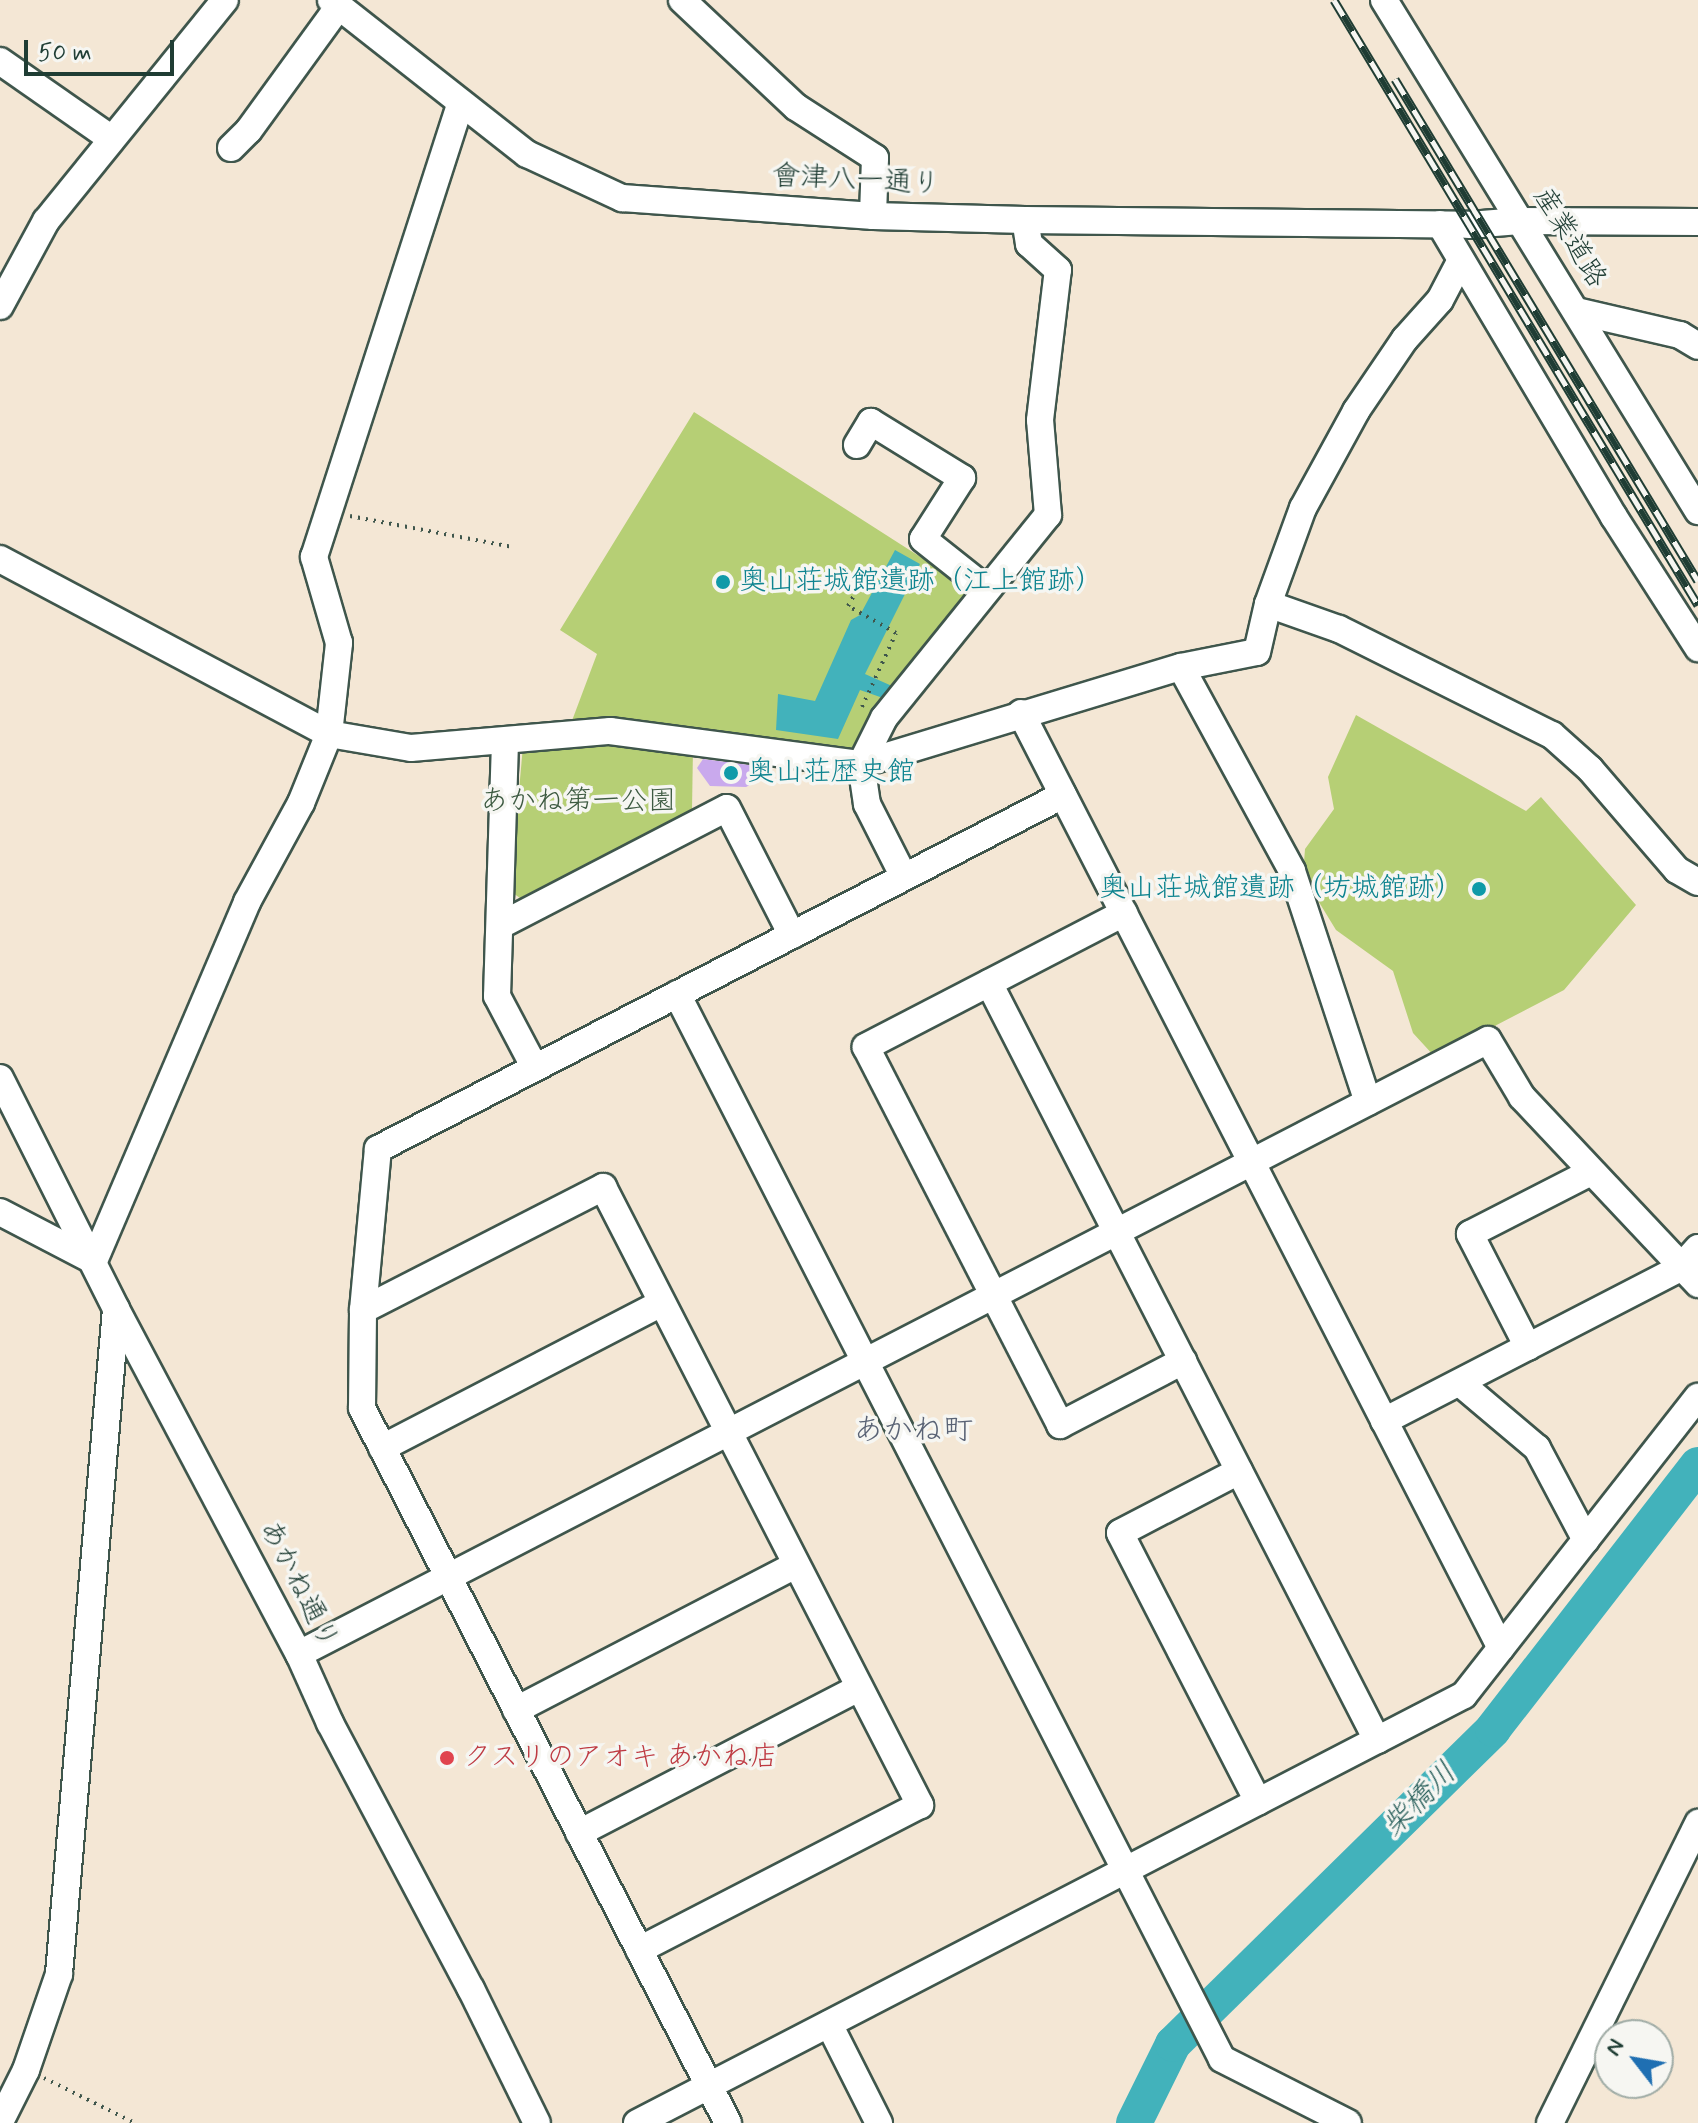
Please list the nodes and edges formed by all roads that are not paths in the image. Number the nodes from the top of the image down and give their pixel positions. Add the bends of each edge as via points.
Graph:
1 (225, 0) edge
2 (682, 0) edge
3 (1384, 0) edge
4 (335, 3) edge
5 (0, 61) edge
6 (461, 103) junction
7 (112, 139) junction
8 (231, 148) dead end
9 (873, 216) junction
10 (1025, 220) junction
11 (1520, 221) junction
12 (1698, 222) edge
13 (1440, 224) junction
14 (1461, 260) junction
15 (0, 306) edge
16 (1576, 311) junction
17 (1698, 346) edge
18 (857, 445) dead end
19 (1698, 511) edge
20 (0, 559) edge
21 (986, 589) junction
22 (1268, 604) junction
23 (1698, 648) edge
24 (1181, 667) junction
25 (1021, 713) junction
26 (329, 734) junction
27 (505, 742) junction
28 (861, 764) junction
29 (1063, 795) junction
30 (904, 877) junction
31 (1698, 882) edge
32 (1124, 913) junction
33 (501, 925) junction
34 (792, 935) junction
35 (989, 983) junction
36 (677, 994) junction
37 (535, 1068) junction
38 (0, 1078) edge
39 (1368, 1102) junction
40 (1251, 1162) junction
41 (1591, 1172) junction
42 (0, 1212) edge
43 (1117, 1232) junction
44 (1698, 1248) edge
45 (94, 1261) junction
46 (1689, 1276) edge
47 (993, 1295) junction
48 (662, 1303) junction
49 (116, 1309) junction
50 (363, 1310) junction
51 (1528, 1347) junction
52 (1183, 1361) junction
53 (865, 1362) junction
54 (1460, 1383) junction
55 (1698, 1397) edge
56 (1384, 1421) junction
57 (728, 1432) junction
58 (382, 1448) junction
59 (1239, 1471) junction
60 (1586, 1540) junction
61 (796, 1565) junction
62 (448, 1577) junction
63 (1501, 1648) junction
64 (299, 1654) junction
65 (859, 1688) junction
66 (516, 1710) junction
67 (1377, 1740) junction
68 (1258, 1802) junction
69 (1698, 1823) edge
70 (579, 1833) junction
71 (1126, 1870) junction
72 (639, 1950) junction
73 (829, 2024) junction
74 (709, 2086) junction
75 (0, 2122) edge
76 (537, 2123) edge
77 (637, 2123) edge
78 (728, 2123) edge
79 (879, 2123) edge
80 (1348, 2123) edge
81 (1550, 2123) edge

1 - 7 street
2 - 9 street via 796,107 875,158
3 - 11 street, 産業道路
4 - 6 street, 會津八一通り
4 - 8 street via 249,130
5 - 7 street
6 - 9 street, 會津八一通り via 527,154 622,198
6 - 26 street via 314,557 339,643
7 - 15 street via 46,221
9 - 10 street, 會津八一通り
10 - 13 street, 會津八一通り
10 - 21 street via 1029,244 1058,270 1040,420 1048,515
11 - 12 street, 會津八一通り
11 - 13 street, 會津八一通り
11 - 16 street, 産業道路
13 - 14 street
14 - 22 street via 1440,300 1405,339 1356,411 1303,508
14 - 23 street
16 - 17 street via 1680,335
16 - 19 street, 産業道路
18 - 21 street via 871,422 962,478 923,539
20 - 26 street
21 - 28 street via 884,718
22 - 24 street via 1257,652
22 - 31 street via 1339,629 1552,735 1590,769 1677,870
24 - 25 street
24 - 39 street via 1292,871
25 - 28 street
25 - 29 street
26 - 27 street via 411,748
26 - 45 street via 301,803 247,902
27 - 28 street via 610,731
27 - 33 street
28 - 30 street via 867,804
29 - 30 street
29 - 32 street
30 - 34 street
32 - 35 street
32 - 40 street
33 - 34 street via 727,808
33 - 37 street via 497,996
34 - 36 street
35 - 43 street
35 - 47 street via 866,1047
36 - 37 street
36 - 53 street
37 - 50 street via 378,1149
38 - 45 street, あかね通り
39 - 40 street
39 - 41 street via 1488,1040 1522,1097
40 - 43 street
40 - 56 street
41 - 46 street
41 - 51 street via 1470,1234
42 - 45 street
43 - 47 street
43 - 52 street
44 - 46 street
45 - 49 street, あかね通り
46 - 51 street
47 - 52 street via 1060,1425
47 - 53 street
48 - 50 street via 603,1187
48 - 57 street
48 - 58 street
49 - 64 street, あかね通り
49 - 75 street via 59,1974 26,2070
50 - 58 street via 362,1408
51 - 54 street
52 - 59 street
53 - 57 street
53 - 71 street
54 - 56 street
54 - 60 street via 1537,1448
55 - 60 street
56 - 63 street
57 - 61 street
57 - 62 street
58 - 62 street
59 - 67 street
59 - 68 street via 1120,1533
60 - 63 street
61 - 65 street
61 - 66 street
62 - 64 street
62 - 66 street
63 - 67 street via 1464,1695
64 - 76 street, あかね通り
65 - 70 street
65 - 72 street via 920,1805
66 - 70 street
67 - 68 street
68 - 71 street
69 - 81 street
70 - 72 street
71 - 73 street
71 - 80 street via 1222,2059
72 - 74 street
73 - 74 street
73 - 79 street
74 - 77 street
74 - 78 street

